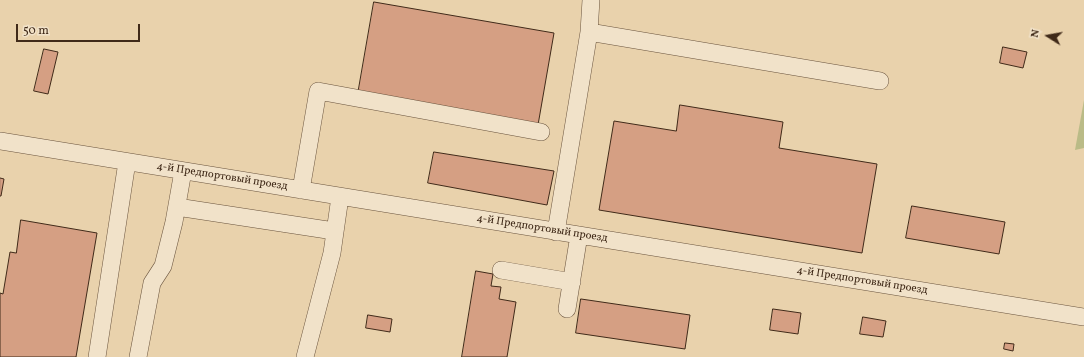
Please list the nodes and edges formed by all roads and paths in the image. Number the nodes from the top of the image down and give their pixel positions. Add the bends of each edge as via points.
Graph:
1 (591, 0) edge
2 (589, 32) junction
3 (880, 81) dead end
4 (541, 132) dead end
5 (0, 141) edge
6 (127, 162) junction
7 (183, 171) junction
8 (301, 190) junction
9 (340, 196) junction
10 (177, 207) junction
11 (334, 231) junction
12 (556, 232) junction
13 (579, 235) junction
14 (501, 270) dead end
15 (572, 282) junction
16 (567, 309) dead end
17 (1084, 317) edge
18 (97, 357) edge
19 (138, 357) edge
20 (305, 357) edge

1 - 2 street
2 - 3 street
2 - 12 street
4 - 8 street via 318,91
5 - 6 street, 4-й Предпортовый проезд
6 - 7 street, 4-й Предпортовый проезд
6 - 18 street
7 - 8 street, 4-й Предпортовый проезд
7 - 10 street
8 - 9 street, 4-й Предпортовый проезд
9 - 11 street
9 - 12 street, 4-й Предпортовый проезд
10 - 11 street
10 - 19 street via 163,266 152,283
11 - 20 street via 332,253
12 - 13 street, 4-й Предпортовый проезд
13 - 15 street
13 - 17 street, 4-й Предпортовый проезд
14 - 15 street
15 - 16 street

